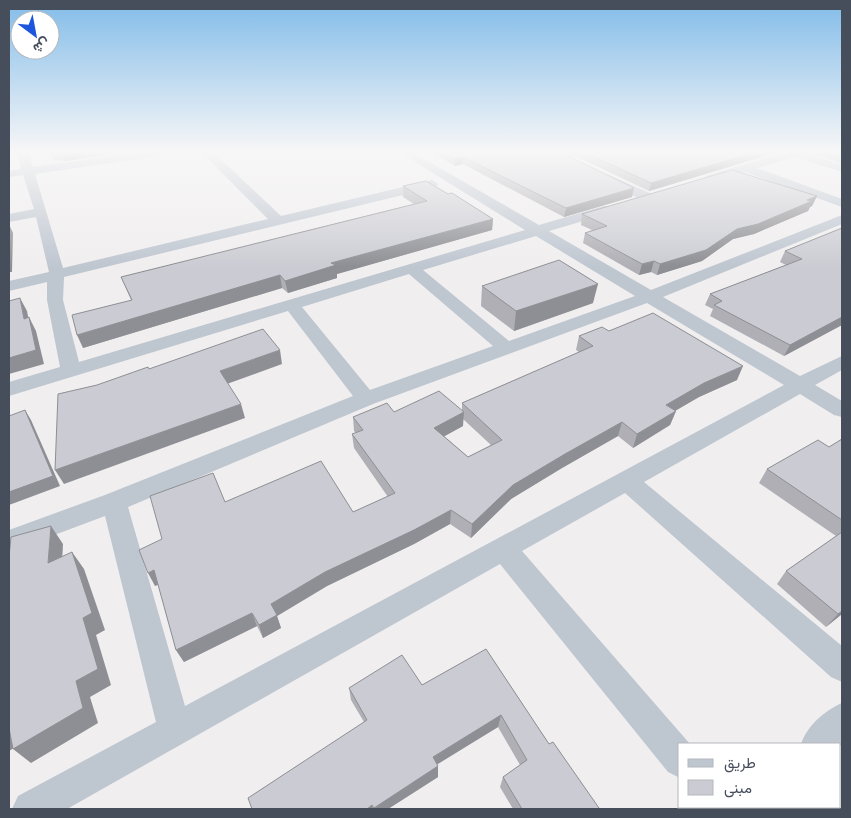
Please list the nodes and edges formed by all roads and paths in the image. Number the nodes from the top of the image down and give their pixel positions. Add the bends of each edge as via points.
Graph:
1 (33, 190) edge
2 (246, 190) edge
3 (408, 190) edge
4 (468, 190) edge
5 (632, 190) edge
6 (808, 190) edge
7 (665, 192) edge
8 (646, 197) junction
9 (842, 203) edge
10 (41, 212) junction
11 (9, 218) edge
12 (842, 220) edge
13 (278, 221) junction
14 (538, 232) junction
15 (413, 268) junction
16 (57, 274) junction
17 (9, 286) edge
18 (650, 296) junction
19 (292, 305) junction
20 (508, 349) junction
21 (842, 362) edge
22 (72, 371) junction
23 (801, 385) junction
24 (9, 389) edge
25 (366, 399) junction
26 (842, 410) edge
27 (628, 482) junction
28 (114, 502) junction
29 (9, 541) edge
30 (505, 550) junction
31 (842, 666) edge
32 (842, 720) edge
33 (175, 729) junction
34 (819, 743) edge
35 (678, 758) edge
36 (31, 809) edge

1 - 10 street
2 - 13 street
3 - 13 street
4 - 14 street
5 - 8 street
6 - 9 street
7 - 8 street
8 - 14 street
10 - 11 street
10 - 16 street
12 - 18 street
13 - 16 street
14 - 15 street
14 - 18 street
15 - 19 street
15 - 20 street
16 - 17 street
16 - 22 street via 55,300
18 - 20 street
18 - 23 street
19 - 22 street
19 - 25 street
20 - 25 street
21 - 23 street
22 - 24 street
23 - 26 street
23 - 27 street
25 - 28 street
27 - 30 street
27 - 31 street
28 - 29 street
28 - 33 street
30 - 33 street
30 - 35 street
32 - 34 street
33 - 36 street

